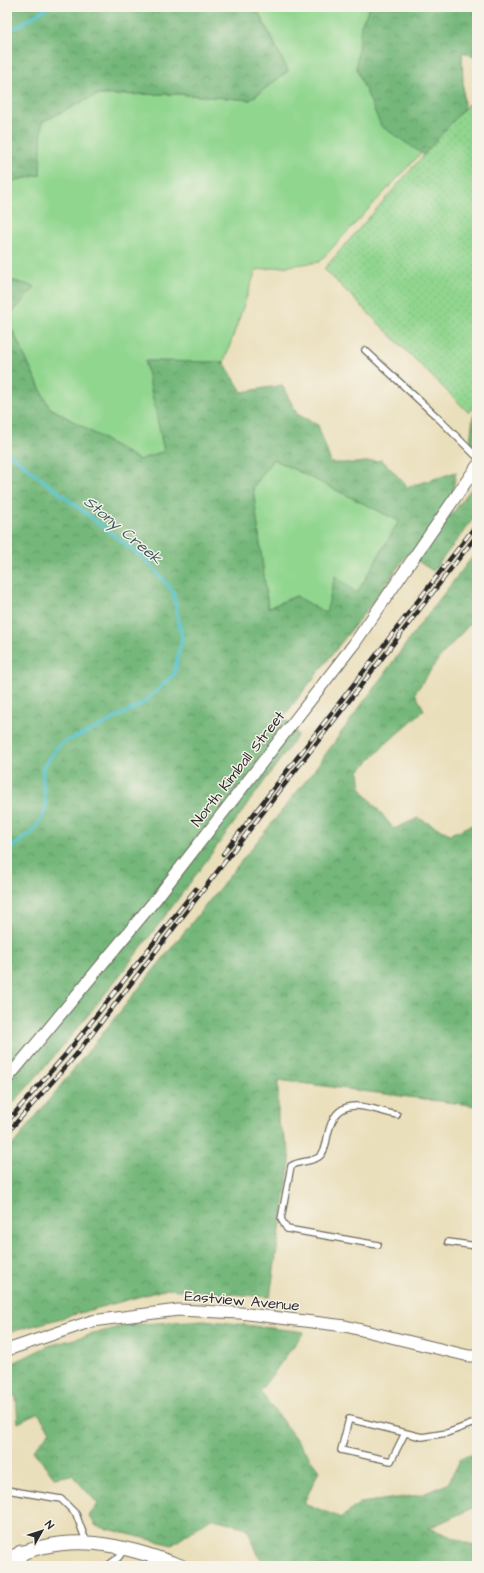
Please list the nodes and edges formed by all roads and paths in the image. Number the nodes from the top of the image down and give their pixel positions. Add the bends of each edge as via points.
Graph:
1 (366, 350) dead end
2 (477, 457) edge
3 (477, 466) edge
4 (7, 1079) edge
5 (397, 1115) dead end
6 (448, 1242) dead end
7 (378, 1245) dead end
8 (477, 1246) edge
9 (7, 1350) edge
10 (477, 1356) edge
11 (477, 1422) edge
12 (405, 1434) junction
13 (7, 1490) edge
14 (86, 1541) junction
15 (125, 1548) junction
16 (21, 1553) junction
17 (7, 1559) edge
18 (13, 1566) edge
19 (107, 1566) edge
20 (181, 1566) edge

1 - 2 lane
3 - 4 street, North Kimball Street via 354,644 156,899
5 - 7 lane via 345,1106 336,1112 330,1124 325,1150 319,1157 291,1166 282,1219 287,1229
6 - 8 lane
9 - 10 street, Eastview Avenue via 92,1321 178,1310 240,1312 345,1326
11 - 12 lane via 447,1433 422,1437
12 - 12 lane via 349,1419 341,1450 391,1461
13 - 14 lane via 61,1499 76,1514
14 - 15 street
14 - 16 street via 51,1544
15 - 19 lane via 118,1558
15 - 20 street
16 - 17 street
16 - 18 main road

